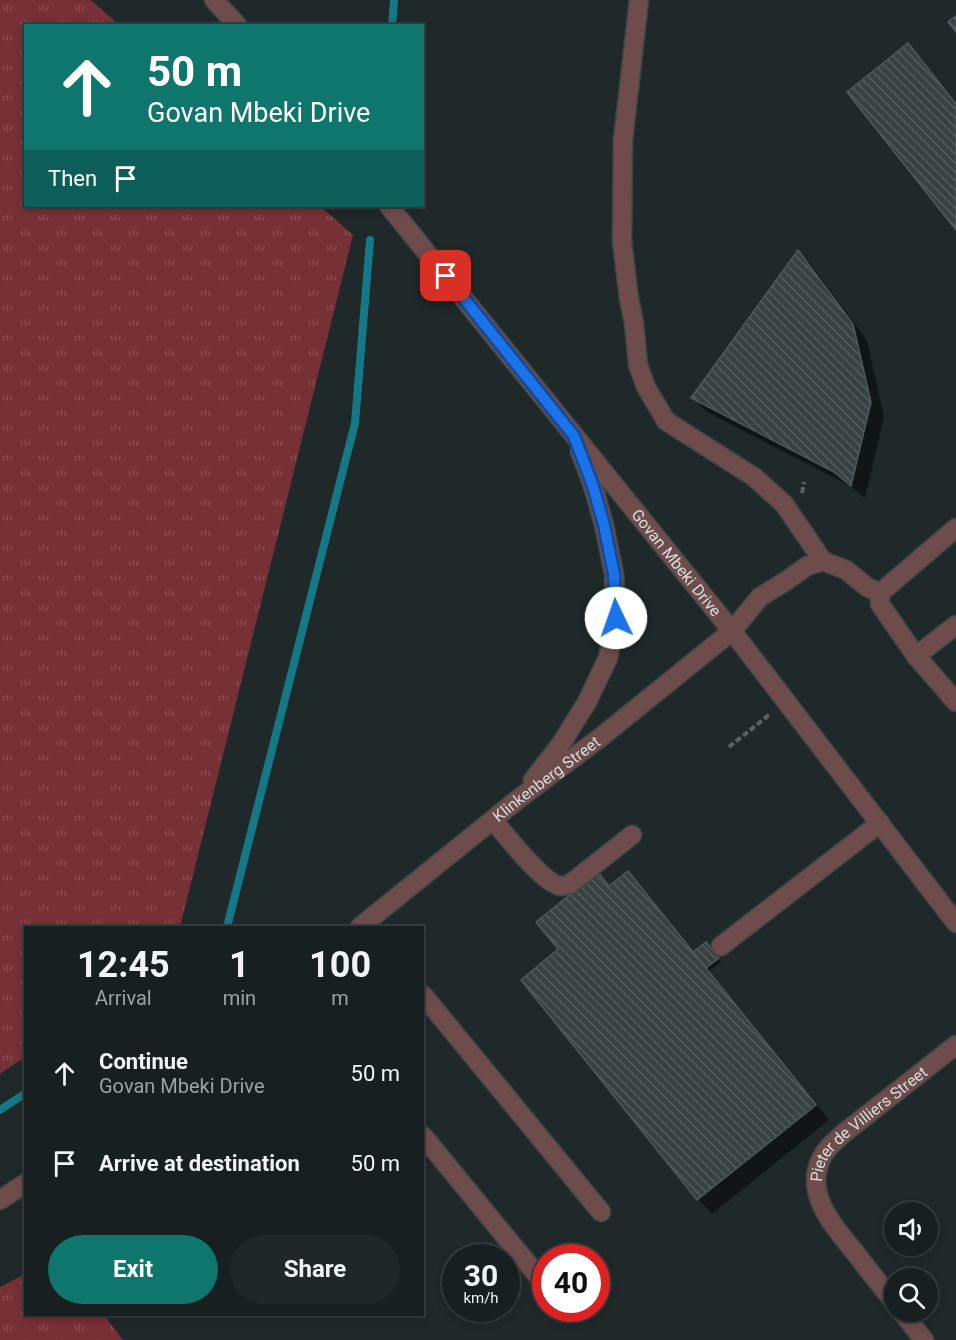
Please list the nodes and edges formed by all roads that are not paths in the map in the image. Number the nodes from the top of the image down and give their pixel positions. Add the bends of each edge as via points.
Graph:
1 (214, 0) edge
2 (225, 0) edge
3 (639, 0) edge
4 (236, 22) edge
5 (390, 207) edge
6 (574, 436) junction
7 (956, 528) edge
8 (823, 561) junction
9 (880, 593) junction
10 (956, 625) edge
11 (732, 631) junction
12 (916, 656) junction
13 (956, 702) edge
14 (517, 800) junction
15 (493, 820) junction
16 (880, 823) junction
17 (632, 836) dead end
18 (956, 923) edge
19 (364, 926) edge
20 (721, 946) dead end
21 (424, 996) edge
22 (956, 1045) edge
23 (424, 1137) edge
24 (24, 1184) edge
25 (0, 1200) edge
26 (601, 1212) dead end
27 (532, 1269) edge
28 (884, 1290) edge
29 (910, 1322) edge
30 (924, 1340) edge

1 - 4 street
2 - 4 street
3 - 8 street via 623,140 622,241 638,365 666,421 754,477 784,504
5 - 6 street, Govan Mbeki Drive
6 - 11 street, Govan Mbeki Drive
6 - 14 street via 604,525 614,574 616,618 608,658 587,702 561,744
7 - 9 street
8 - 9 street via 846,570 867,588
8 - 11 street, Klinkenberg Street via 807,566 760,597
9 - 12 street via 880,604
10 - 12 street
11 - 14 street, Klinkenberg Street
11 - 16 street, Govan Mbeki Drive
12 - 13 street
14 - 15 street, Klinkenberg Street
15 - 17 street via 536,870 561,886 570,884
15 - 19 street, Klinkenberg Street
16 - 18 street, Govan Mbeki Drive
16 - 20 street
21 - 26 street
22 - 28 street, Pieter de Villiers Street via 844,1133 820,1161 818,1194 828,1220
23 - 27 street
24 - 25 street
29 - 30 street

